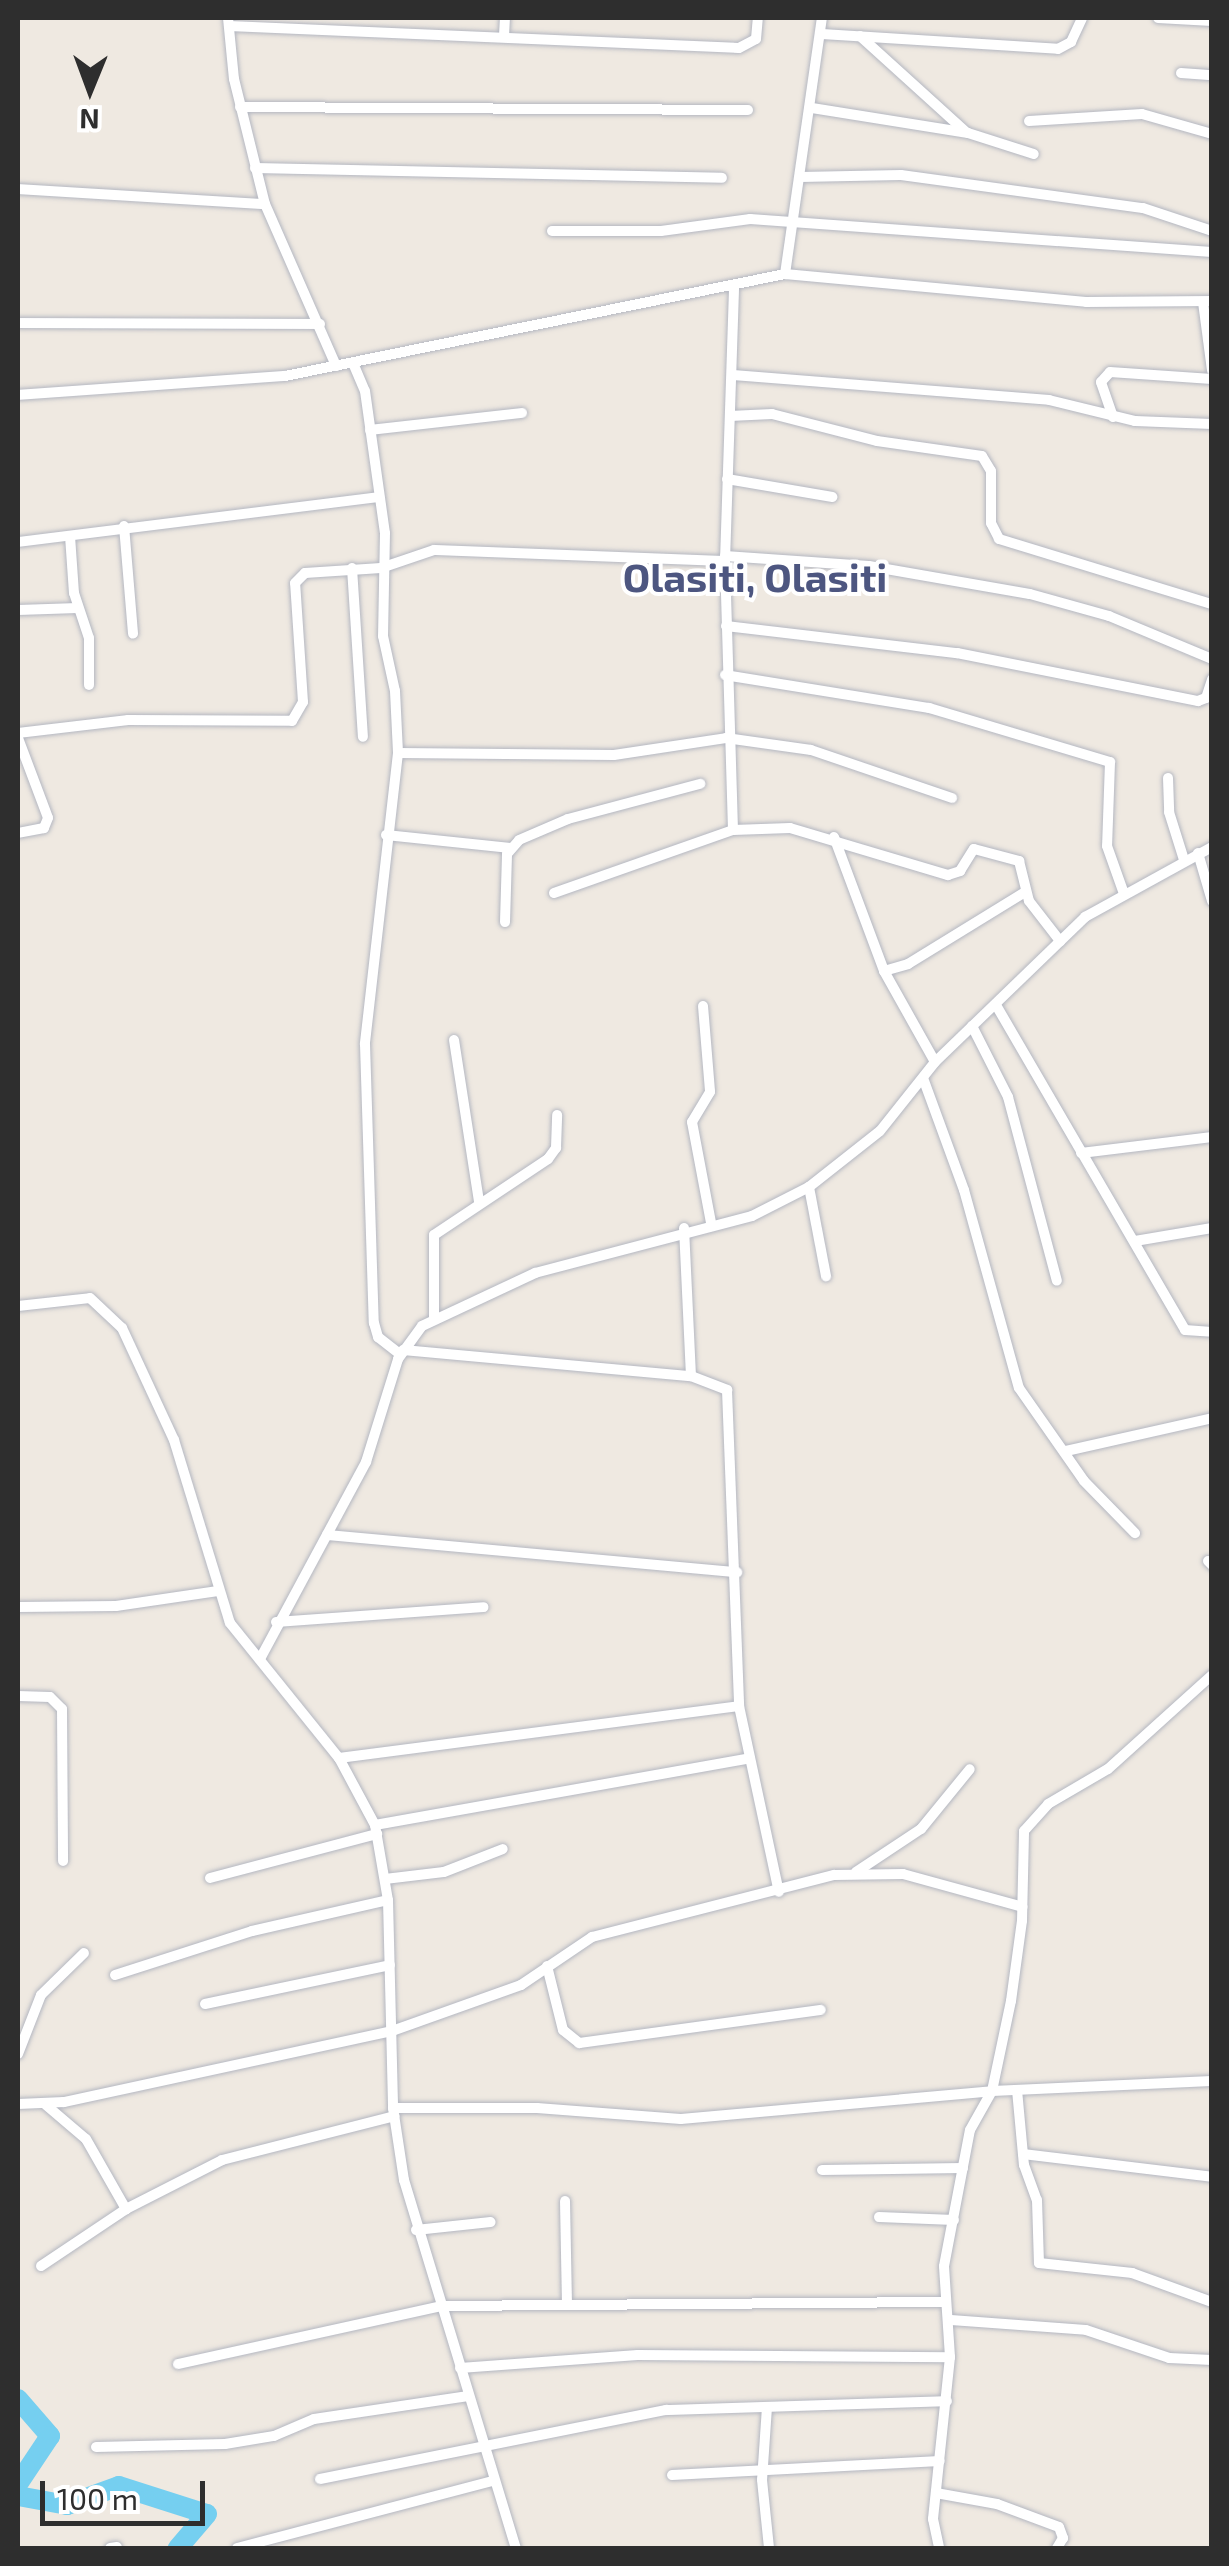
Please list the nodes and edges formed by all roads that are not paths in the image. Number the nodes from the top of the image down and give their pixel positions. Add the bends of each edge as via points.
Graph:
1 (506, 18) edge
2 (758, 18) edge
3 (822, 18) edge
4 (1082, 18) edge
5 (1158, 18) edge
6 (1212, 21) edge
7 (228, 22) edge
8 (822, 34) junction
9 (860, 35) junction
10 (504, 36) junction
11 (1181, 73) dead end
12 (1212, 75) edge
13 (240, 106) junction
14 (812, 108) junction
15 (748, 110) dead end
16 (1029, 121) dead end
17 (968, 133) junction
18 (1212, 134) edge
19 (1034, 154) dead end
20 (255, 168) junction
21 (800, 176) junction
22 (722, 178) dead end
23 (18, 189) edge
24 (266, 204) junction
25 (790, 221) junction
26 (552, 231) dead end
27 (1212, 231) edge
28 (1212, 252) edge
29 (786, 274) junction
30 (734, 286) junction
31 (1207, 302) edge
32 (18, 323) edge
33 (320, 324) junction
34 (353, 363) junction
35 (336, 366) junction
36 (1212, 370) edge
37 (733, 375) junction
38 (1212, 379) edge
39 (18, 395) edge
40 (522, 413) dead end
41 (730, 416) junction
42 (1113, 417) junction
43 (1212, 424) edge
44 (370, 430) junction
45 (727, 479) junction
46 (832, 497) dead end
47 (379, 498) junction
48 (124, 526) junction
49 (70, 536) junction
50 (18, 542) edge
51 (725, 558) junction
52 (352, 568) junction
53 (382, 568) junction
54 (1212, 604) edge
55 (78, 608) junction
56 (18, 610) edge
57 (726, 626) junction
58 (133, 634) dead end
59 (1212, 659) edge
60 (724, 676) junction
61 (1212, 680) edge
62 (89, 685) dead end
63 (18, 736) edge
64 (363, 737) dead end
65 (726, 738) junction
66 (398, 754) junction
67 (23, 772) edge
68 (1168, 778) dead end
69 (700, 784) dead end
70 (952, 798) dead end
71 (733, 830) junction
72 (18, 833) edge
73 (386, 835) junction
74 (834, 838) junction
75 (1212, 847) edge
76 (510, 848) junction
77 (1198, 853) junction
78 (1184, 860) junction
79 (1124, 891) junction
80 (1025, 892) junction
81 (554, 893) dead end
82 (1212, 901) edge
83 (505, 922) dead end
84 (1060, 941) junction
85 (884, 971) junction
86 (996, 1005) junction
87 (703, 1006) dead end
88 (972, 1026) junction
89 (454, 1040) dead end
90 (935, 1062) junction
91 (923, 1078) junction
92 (557, 1115) dead end
93 (1212, 1136) edge
94 (1081, 1153) junction
95 (809, 1187) junction
96 (479, 1202) junction
97 (711, 1223) junction
98 (684, 1228) junction
99 (1212, 1228) edge
100 (1135, 1241) junction
101 (826, 1276) dead end
102 (1057, 1280) dead end
103 (18, 1306) edge
104 (434, 1318) junction
105 (1212, 1332) edge
106 (402, 1352) junction
107 (691, 1376) junction
108 (1212, 1418) edge
109 (1066, 1451) junction
110 (1136, 1533) dead end
111 (326, 1535) junction
112 (737, 1572) junction
113 (218, 1592) junction
114 (483, 1607) dead end
115 (18, 1608) edge
116 (276, 1622) junction
117 (260, 1660) junction
118 (1212, 1676) edge
119 (18, 1696) edge
120 (739, 1706) junction
121 (339, 1758) junction
122 (748, 1759) junction
123 (970, 1769) dead end
124 (376, 1830) junction
125 (503, 1849) dead end
126 (63, 1861) dead end
127 (856, 1872) junction
128 (210, 1878) dead end
129 (385, 1879) junction
130 (779, 1892) junction
131 (388, 1900) junction
132 (1023, 1907) junction
133 (84, 1953) dead end
134 (390, 1965) junction
135 (547, 1966) junction
136 (116, 1974) dead end
137 (205, 2004) dead end
138 (820, 2010) dead end
139 (392, 2031) junction
140 (20, 2040) edge
141 (18, 2054) edge
142 (1212, 2081) edge
143 (1017, 2090) junction
144 (992, 2091) junction
145 (18, 2104) edge
146 (46, 2104) junction
147 (393, 2112) junction
148 (1023, 2154) junction
149 (963, 2168) junction
150 (822, 2170) dead end
151 (1212, 2177) edge
152 (565, 2201) dead end
153 (126, 2209) junction
154 (879, 2217) dead end
155 (954, 2220) junction
156 (491, 2222) dead end
157 (416, 2230) junction
158 (41, 2266) dead end
159 (944, 2302) junction
160 (1212, 2302) edge
161 (567, 2305) junction
162 (441, 2306) junction
163 (951, 2320) junction
164 (950, 2358) junction
165 (1212, 2360) edge
166 (178, 2364) dead end
167 (460, 2368) junction
168 (468, 2396) junction
169 (947, 2401) junction
170 (767, 2407) junction
171 (96, 2447) dead end
172 (483, 2447) junction
173 (940, 2461) junction
174 (762, 2466) junction
175 (672, 2474) dead end
176 (320, 2479) dead end
177 (493, 2482) junction
178 (936, 2493) junction
179 (237, 2548) edge
180 (516, 2548) edge
181 (770, 2548) edge
182 (939, 2548) edge
183 (1057, 2548) edge

1 - 10 street
2 - 10 street via 756,39 746,47
3 - 8 street
4 - 9 street via 1071,42 1058,49
5 - 6 street
7 - 10 street
7 - 13 street
8 - 9 street
8 - 14 street
9 - 17 street
11 - 12 street
13 - 15 street
13 - 20 street
14 - 17 street
14 - 21 street
16 - 18 street via 1142,114
17 - 19 street
20 - 22 street
20 - 24 street
21 - 25 street
21 - 27 street via 901,176 1143,208
23 - 24 street
24 - 33 street
25 - 26 street
25 - 28 street
25 - 29 street
29 - 30 street
29 - 31 street via 1086,302
30 - 34 street via 548,317
30 - 37 street
31 - 36 street
32 - 33 street
33 - 35 street
34 - 35 street
34 - 44 street
35 - 39 street via 224,382
37 - 41 street
37 - 42 street via 1049,400
38 - 42 street via 1110,372 1102,382
40 - 44 street
41 - 45 street
41 - 54 street via 772,414 877,441 982,456 991,471 992,523 999,539
42 - 43 street
44 - 47 street
45 - 46 street
45 - 51 street
47 - 48 street
47 - 53 street via 386,542
48 - 49 street
48 - 58 street
49 - 50 street
49 - 55 street
51 - 53 street via 434,550
51 - 57 street
51 - 59 street via 868,566 1030,594 1109,616
52 - 53 street
52 - 63 street via 305,573 295,583 303,702 292,721 128,720
52 - 64 street
53 - 66 street
55 - 56 street
55 - 62 street via 89,638
57 - 60 street
57 - 61 street via 957,653 1198,701
60 - 65 street
60 - 79 street via 929,708 1110,762 1107,846
63 - 67 street
65 - 66 street via 614,755
65 - 70 street via 811,750
65 - 71 street
66 - 73 street
67 - 72 street via 48,818 39,830
68 - 78 street via 1169,812
69 - 76 street via 568,819
71 - 74 street via 790,828
71 - 81 street
73 - 76 street
73 - 106 street via 365,1044 374,1323 378,1337
74 - 80 street via 948,875 960,871 970,850 1011,858 1022,865
74 - 85 street
75 - 77 street
76 - 83 street
77 - 78 street
77 - 82 street
78 - 79 street
79 - 84 street
80 - 84 street
80 - 85 street via 908,964
84 - 86 street
85 - 90 street
86 - 88 street
86 - 94 street
87 - 97 street via 710,1092 692,1122
88 - 90 street
88 - 102 street via 1008,1097
89 - 96 street
90 - 91 street
91 - 95 street via 880,1131
91 - 109 street via 964,1190 1020,1388
92 - 96 street via 553,1154
93 - 94 street
94 - 100 street
95 - 97 street via 752,1216
95 - 101 street
96 - 104 street via 434,1235
97 - 98 street
98 - 104 street via 535,1273
98 - 107 street
99 - 100 street
100 - 105 street via 1185,1330
103 - 113 street via 90,1298 122,1328 174,1440
104 - 106 street
106 - 107 street
106 - 111 street via 373,1446
107 - 112 street via 717,1381 729,1395
108 - 109 street
109 - 110 street via 1084,1481
111 - 112 street
111 - 116 street
112 - 120 street
113 - 115 street via 116,1606
113 - 117 street via 230,1624
114 - 116 street
116 - 117 street
117 - 121 street
118 - 132 street via 1108,1769 1028,1822
119 - 126 street via 50,1696 62,1709
120 - 121 street
120 - 122 street
121 - 124 street
122 - 124 street
122 - 130 street
123 - 127 street via 921,1830
124 - 128 street
124 - 129 street
125 - 129 street via 444,1872
127 - 130 street
127 - 132 street via 925,1878
129 - 131 street
130 - 135 street via 608,1932
131 - 134 street
131 - 136 street via 252,1931
132 - 144 street
133 - 140 street via 49,1984
134 - 137 street
134 - 139 street
135 - 138 street via 563,2030 578,2043
135 - 139 street via 522,1984
139 - 146 street
139 - 147 street
140 - 141 street
142 - 143 street
143 - 144 street
143 - 148 street
144 - 147 street via 681,2119 537,2108
144 - 149 street via 970,2130
145 - 146 street
146 - 153 street via 86,2139
147 - 153 street via 222,2160
147 - 157 street
148 - 151 street
148 - 160 street via 1036,2193 1037,2252 1044,2267 1132,2273
149 - 150 street
149 - 155 street
152 - 161 street
153 - 158 street
154 - 155 street
155 - 159 street
156 - 157 street
157 - 162 street
159 - 161 street
159 - 163 street
161 - 162 street
162 - 166 street
162 - 167 street
163 - 164 street
163 - 165 street via 1086,2330 1169,2358
164 - 167 street via 638,2355
164 - 169 street
167 - 168 street
168 - 171 street via 314,2419 274,2436 225,2444
168 - 172 street
169 - 170 street
169 - 173 street
170 - 172 street via 666,2410
170 - 174 street
172 - 176 street
172 - 177 street
173 - 174 street
173 - 178 street
174 - 175 street
174 - 181 street
177 - 179 street
177 - 180 street
178 - 182 street via 932,2525
178 - 183 street via 997,2504 1059,2527 1063,2538

